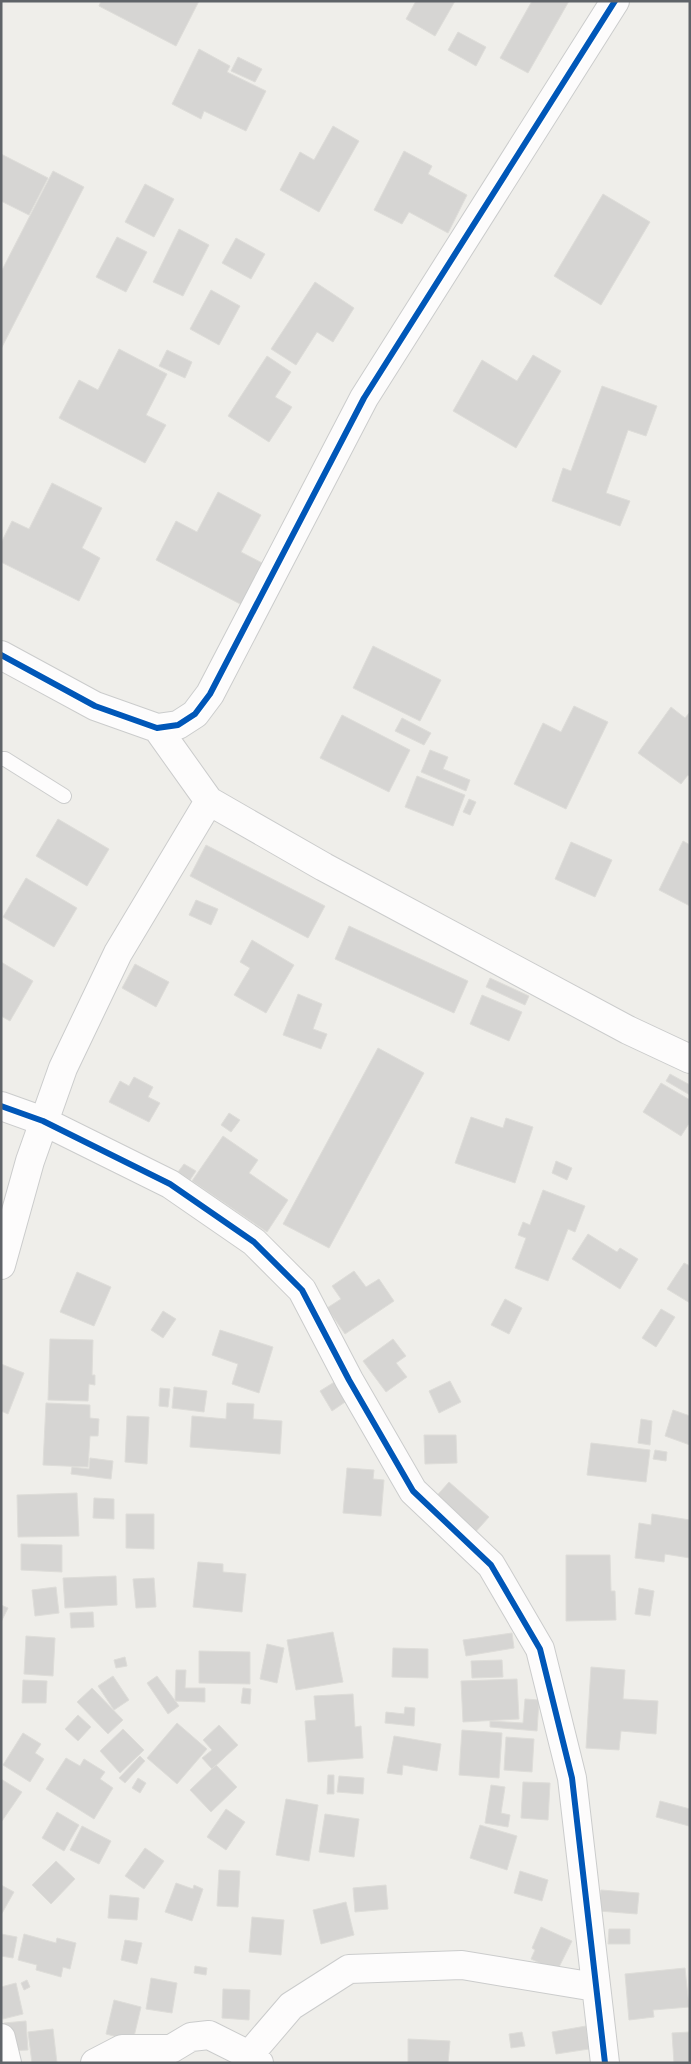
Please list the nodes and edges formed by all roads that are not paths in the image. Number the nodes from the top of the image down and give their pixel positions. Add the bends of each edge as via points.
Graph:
1 (615, 1) edge
2 (1, 655) edge
3 (157, 728) junction
4 (1, 758) edge
5 (64, 796) dead end
6 (209, 801) junction
7 (690, 1059) edge
8 (1, 1106) edge
9 (43, 1121) junction
10 (1, 1265) edge
11 (595, 1987) junction
12 (1, 2038) edge
13 (254, 2059) edge
14 (7, 2063) edge
15 (95, 2063) edge
16 (605, 2063) edge

1 - 3 street via 364,398 210,694 195,714 178,725
2 - 3 street via 95,706
3 - 6 street
4 - 5 lane
6 - 7 street via 324,867 628,1030
6 - 9 street via 118,953 63,1068
8 - 9 street
9 - 10 street
9 - 11 street via 170,1184 254,1242 302,1290 349,1380 414,1491 491,1565 540,1649 572,1778
11 - 13 street via 462,1965 349,1969 291,2006
11 - 16 street
12 - 14 street
13 - 15 street via 209,2036 191,2037 171,2049 122,2049

